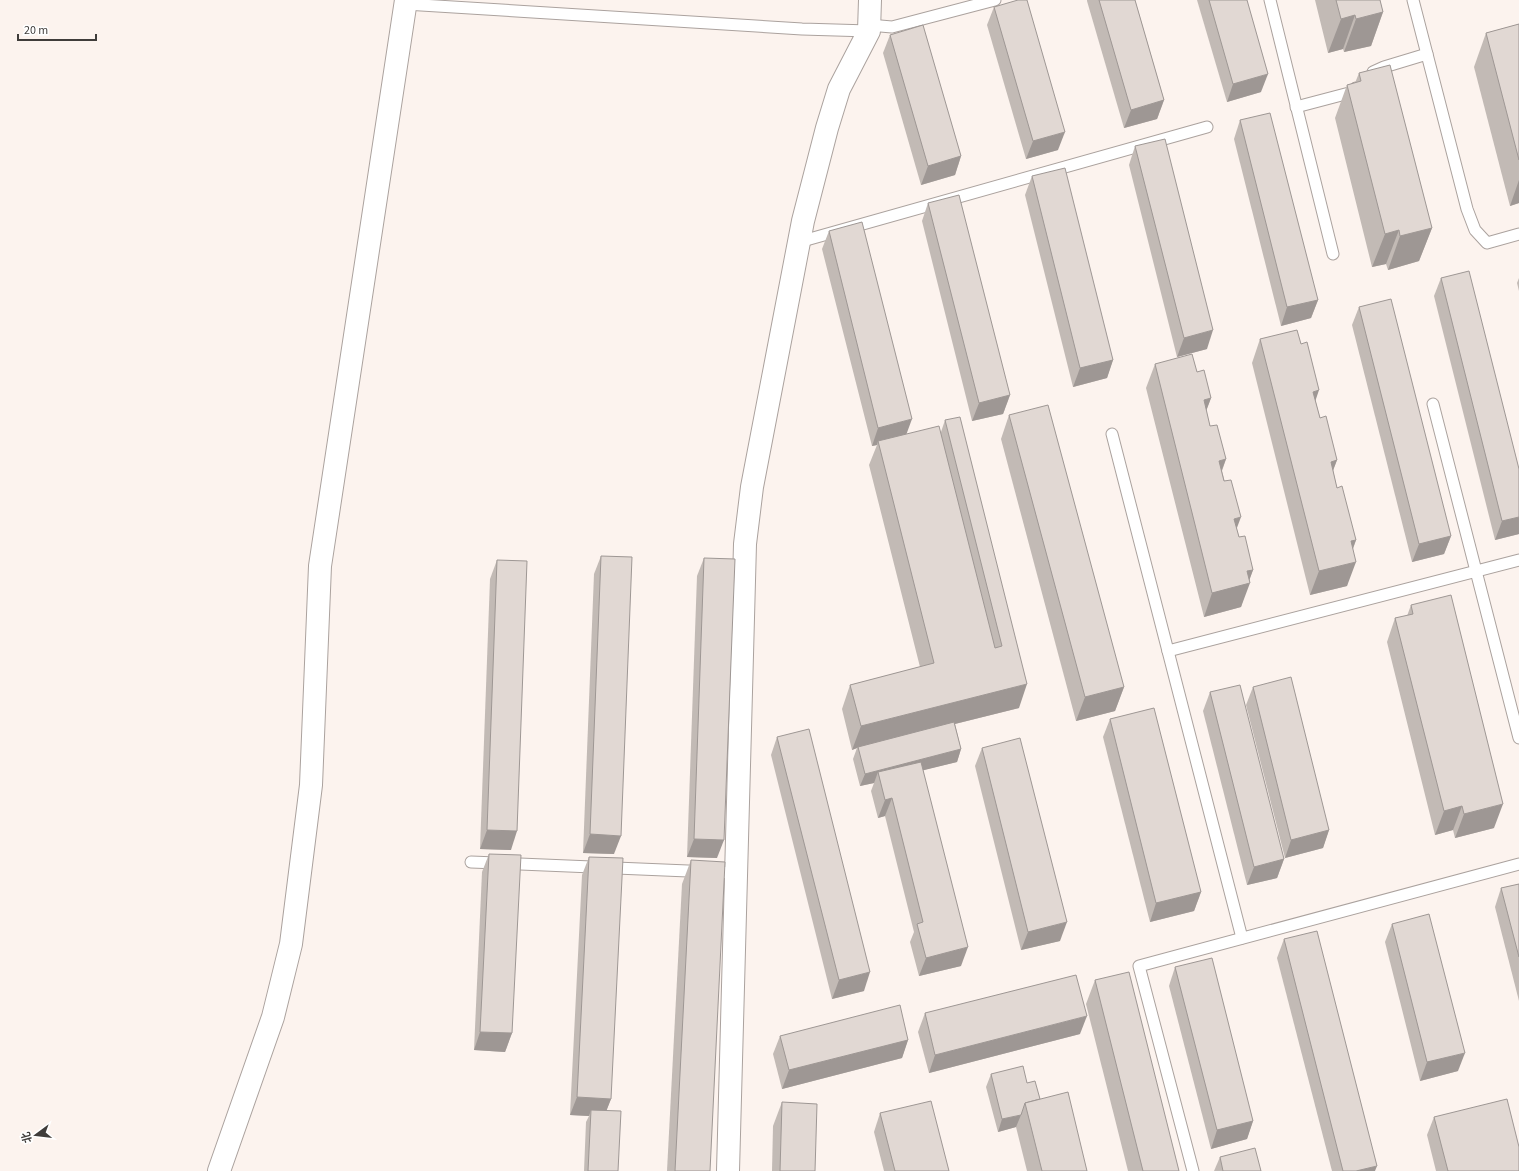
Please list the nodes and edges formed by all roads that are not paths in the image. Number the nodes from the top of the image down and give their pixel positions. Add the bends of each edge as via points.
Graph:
1 (870, 0) edge
2 (995, 0) edge
3 (1270, 0) edge
4 (1413, 0) edge
5 (405, 2) edge
6 (869, 28) junction
7 (1427, 54) junction
8 (1296, 108) junction
9 (1207, 127) dead end
10 (1519, 234) edge
11 (799, 242) junction
12 (1333, 254) dead end
13 (1433, 404) dead end
14 (1112, 434) dead end
15 (1519, 560) edge
16 (1476, 571) junction
17 (1168, 650) junction
18 (1519, 738) edge
19 (471, 862) dead end
20 (1519, 864) edge
21 (736, 873) junction
22 (1242, 938) junction
23 (219, 1171) edge
24 (728, 1171) edge
25 (1193, 1171) edge

1 - 6 street
2 - 6 lane via 892,27
3 - 8 lane
4 - 7 lane
5 - 6 lane via 786,28
5 - 23 street via 320,566 311,785 291,944 273,1017
6 - 11 street via 839,90 826,128
7 - 8 lane via 1374,71 1353,92
7 - 10 lane via 1467,209 1475,230 1487,243
8 - 12 lane
9 - 11 lane
11 - 21 street via 752,488 745,544
13 - 16 lane
14 - 17 lane
15 - 16 lane
16 - 17 lane
16 - 18 lane
17 - 22 lane
19 - 21 lane
20 - 22 lane
21 - 24 street
22 - 25 lane via 1139,966

